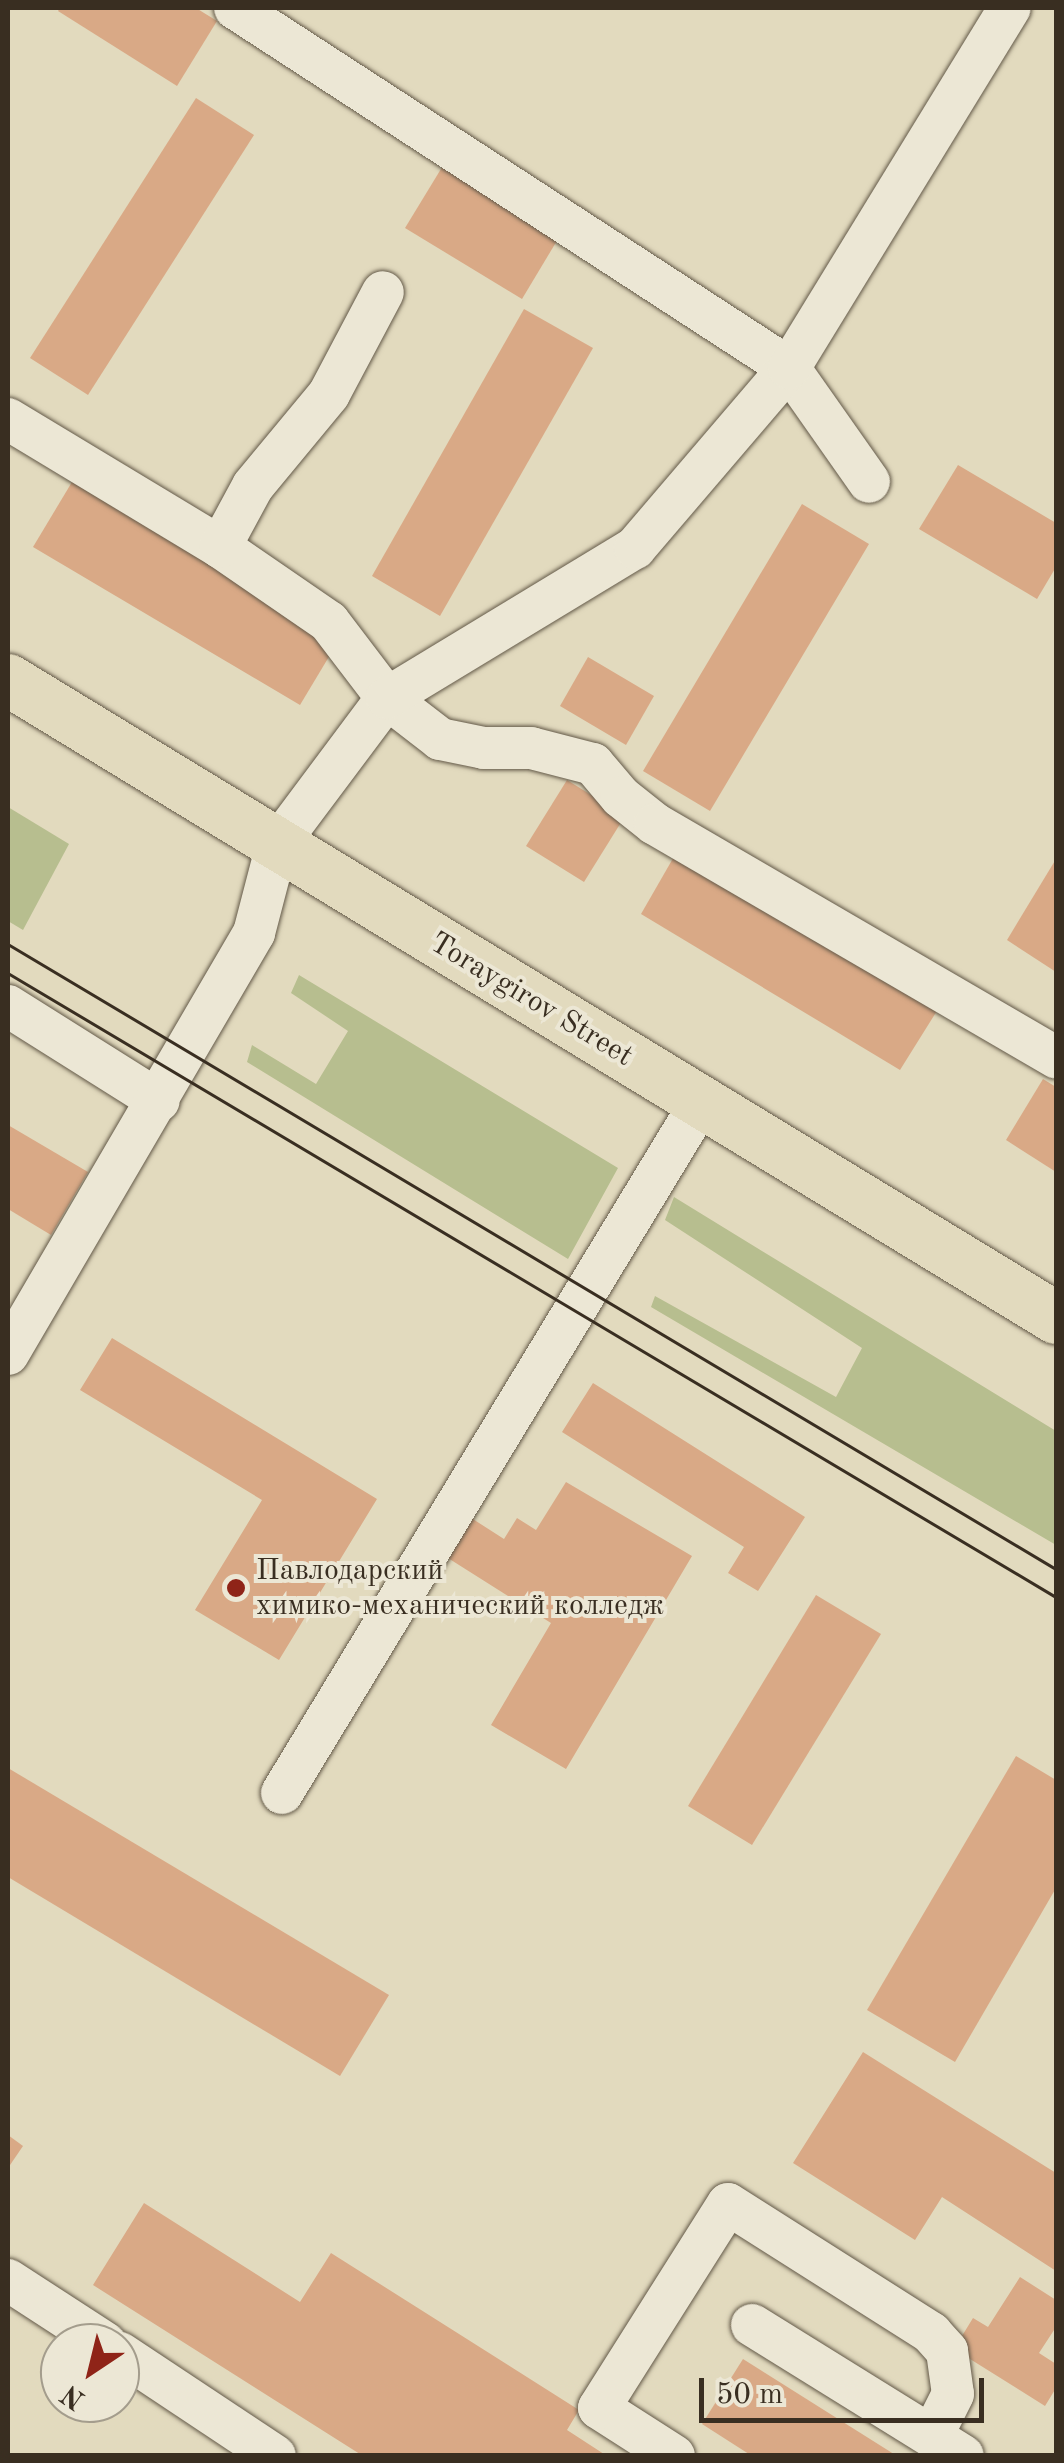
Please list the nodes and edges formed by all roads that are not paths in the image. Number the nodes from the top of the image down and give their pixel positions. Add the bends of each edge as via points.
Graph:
1 (235, 8) edge
2 (1010, 8) edge
3 (383, 292) dead end
4 (789, 368) junction
5 (8, 419) edge
6 (869, 482) dead end
7 (220, 547) junction
8 (8, 680) edge
9 (387, 698) junction
10 (277, 845) junction
11 (8, 1006) edge
12 (1056, 1057) edge
13 (159, 1101) junction
14 (700, 1104) junction
15 (1056, 1318) edge
16 (8, 1354) edge
17 (282, 1793) dead end
18 (8, 2280) edge
19 (74, 2323) edge
20 (752, 2326) dead end
21 (140, 2366) edge
22 (947, 2446) edge
23 (275, 2456) edge
24 (674, 2456) edge

1 - 4 lane
2 - 4 lane
3 - 7 lane via 328,394 254,486
4 - 6 lane
4 - 9 lane via 635,548
5 - 7 lane
7 - 9 lane via 329,622
8 - 10 main road, Toraygirov Street
9 - 10 lane
9 - 12 lane via 440,738 484,748 530,748 594,764 655,824
10 - 13 lane via 254,933 182,1050
10 - 14 main road, Toraygirov Street
11 - 13 lane
13 - 16 lane
14 - 15 main road, Toraygirov Street
14 - 17 lane
18 - 19 lane
20 - 22 lane
21 - 23 lane
22 - 24 lane via 953,2394 947,2351 931,2333 728,2204 599,2408

